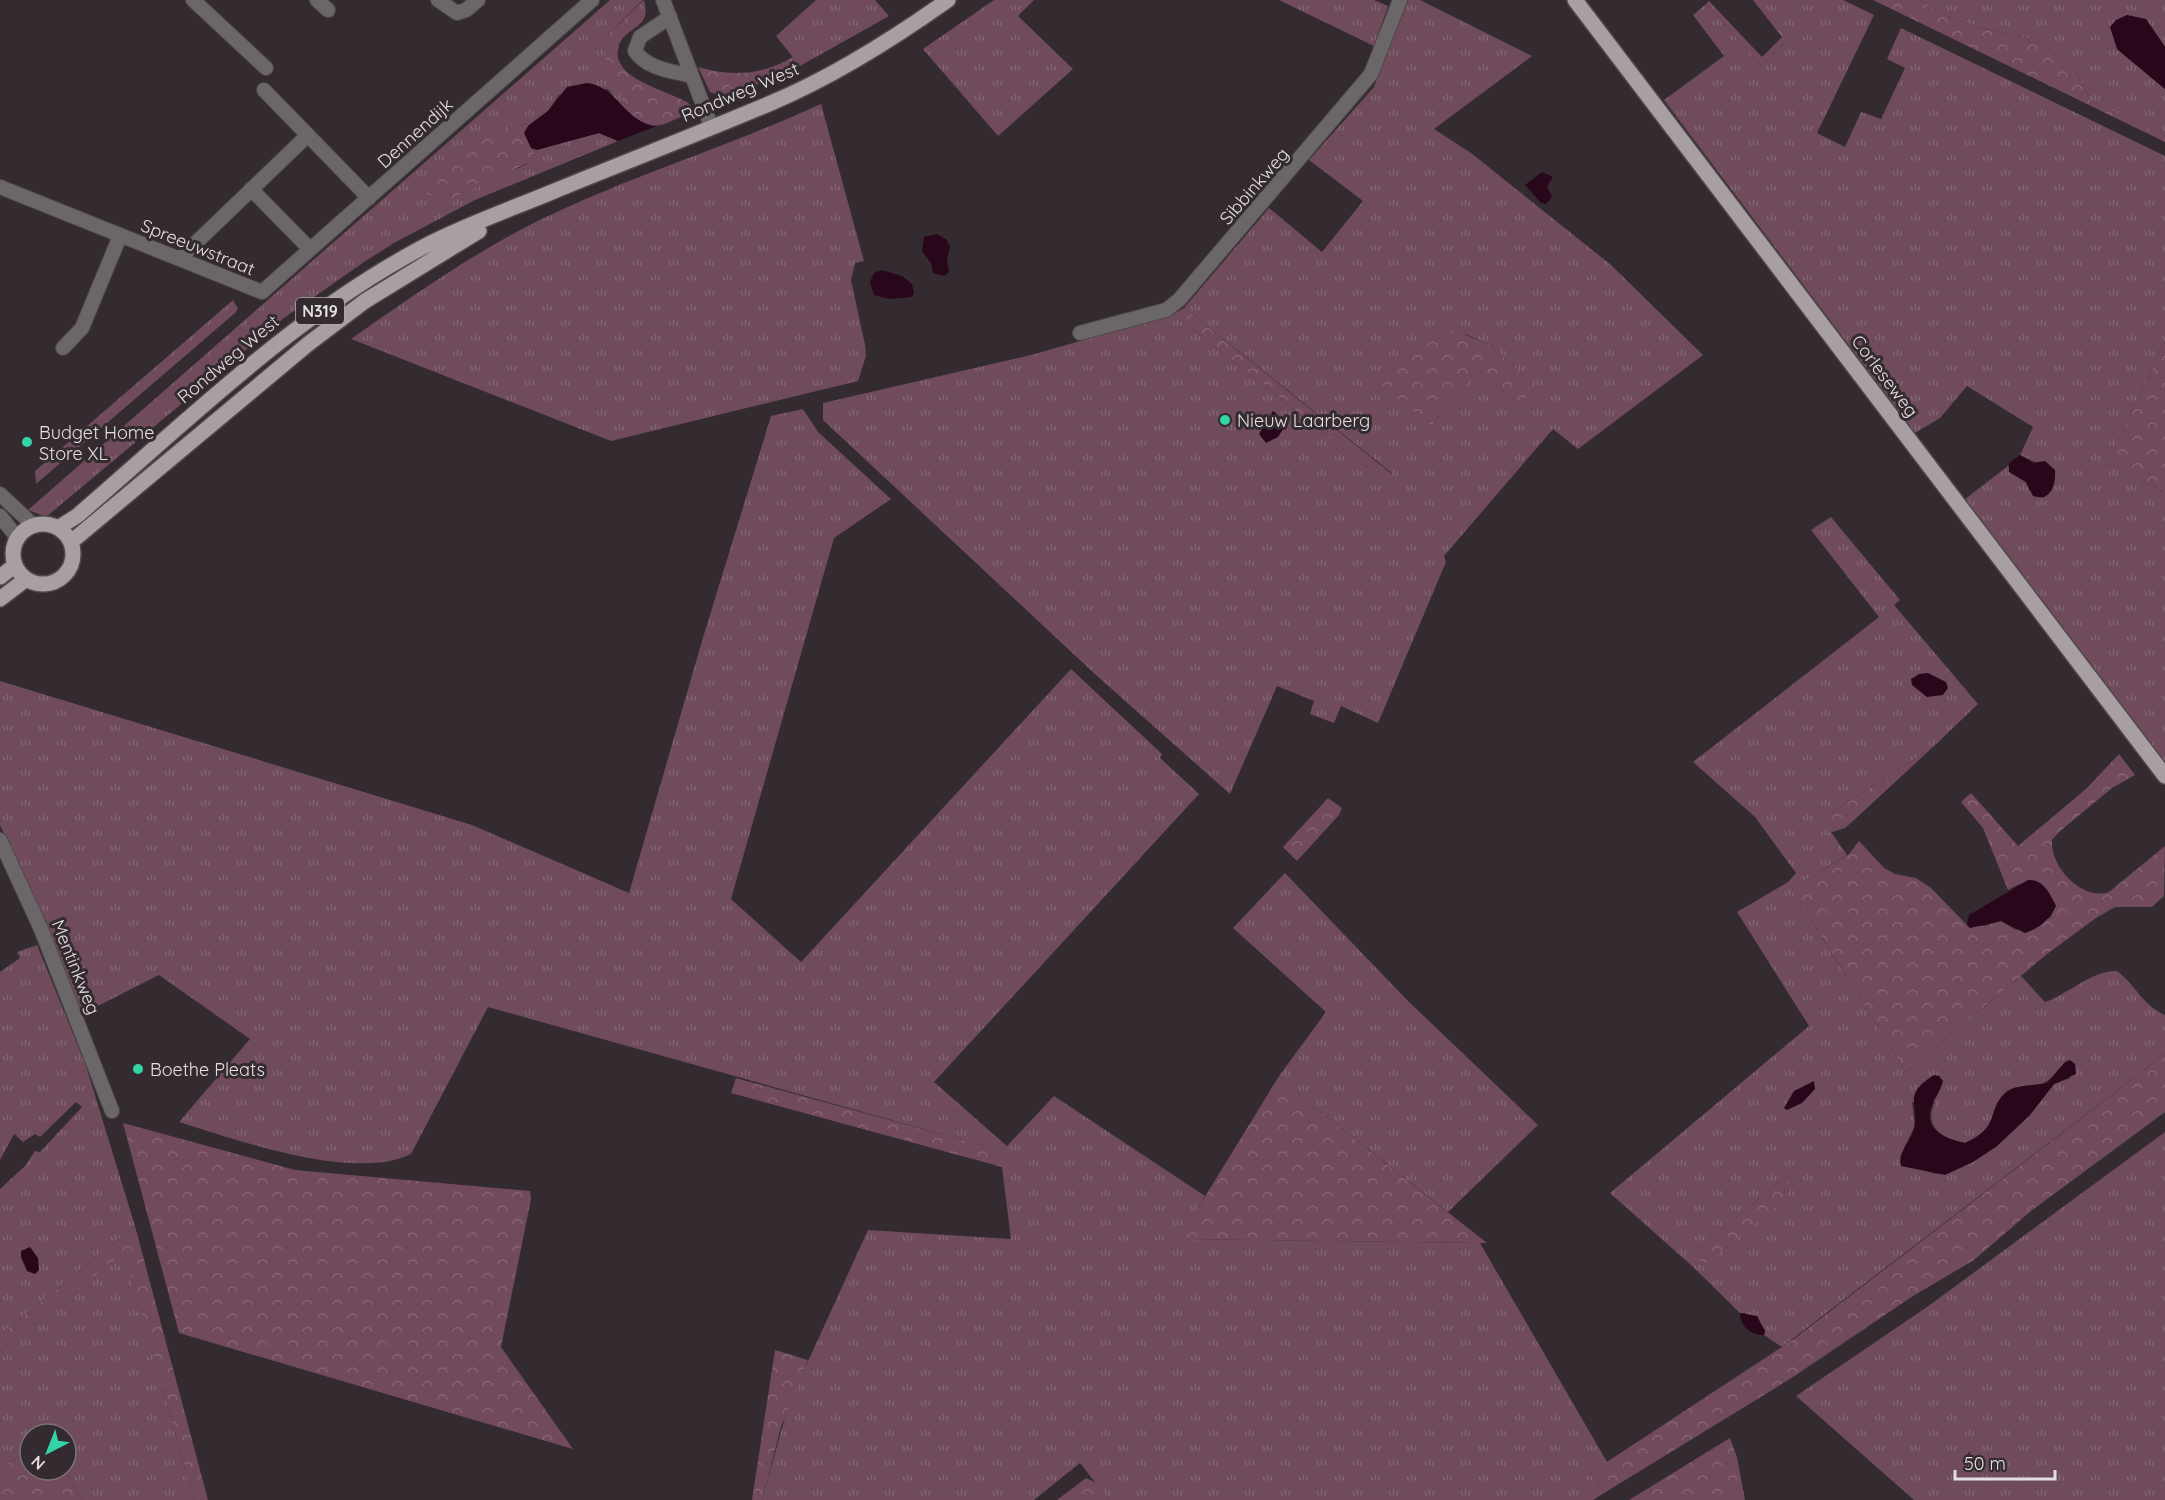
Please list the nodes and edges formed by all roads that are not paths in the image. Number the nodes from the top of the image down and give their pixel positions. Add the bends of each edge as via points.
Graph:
1 (193, 0) edge
2 (438, 0) edge
3 (478, 0) edge
4 (592, 0) edge
5 (663, 0) edge
6 (948, 0) edge
7 (1400, 0) edge
8 (1575, 0) edge
9 (670, 17) junction
10 (266, 68) dead end
11 (692, 76) junction
12 (264, 90) dead end
13 (711, 126) junction
14 (308, 135) junction
15 (0, 187) edge
16 (251, 189) junction
17 (369, 198) junction
18 (536, 198) junction
19 (120, 236) junction
20 (304, 243) dead end
21 (179, 259) junction
22 (262, 292) joint
23 (1080, 333) dead end
24 (63, 348) dead end
25 (0, 495) edge
26 (0, 516) edge
27 (33, 525) junction
28 (58, 528) junction
29 (17, 537) junction
30 (71, 542) junction
31 (14, 566) junction
32 (0, 578) edge
33 (25, 580) junction
34 (0, 599) edge
35 (2165, 776) edge
36 (0, 840) edge
37 (112, 1111) dead end

1 - 10 street
2 - 3 street via 457,13
4 - 17 street, Dennendijk
5 - 9 street
6 - 13 main road, Rondweg West / N319 via 824,77 772,103
7 - 23 street, Sibbinkweg via 1371,74 1179,300 1166,310
8 - 35 main road, Corleseweg
9 - 11 street
9 - 11 street via 640,37 634,51 641,60
11 - 13 street
12 - 14 street
13 - 18 main road, Rondweg West / N319
14 - 16 street
14 - 17 street
15 - 19 street, Spreeuwstraat
16 - 20 street
16 - 21 street
17 - 22 street, Dennendijk
18 - 28 main road, Rondweg West / N319 via 432,242 345,294 218,391 132,469
18 - 30 main road, Rondweg West / N319 via 365,301
19 - 21 street, Spreeuwstraat
19 - 24 street, Spreeuwstraat via 82,328
21 - 22 street, Spreeuwstraat
25 - 27 street
26 - 29 street
27 - 28 main road via 50,524
27 - 29 main road
28 - 30 main road
29 - 31 main road via 12,556
30 - 33 main road via 72,562 62,578 44,585
31 - 32 main road
31 - 33 main road
33 - 34 main road
36 - 37 street, Mentinkweg via 41,929

